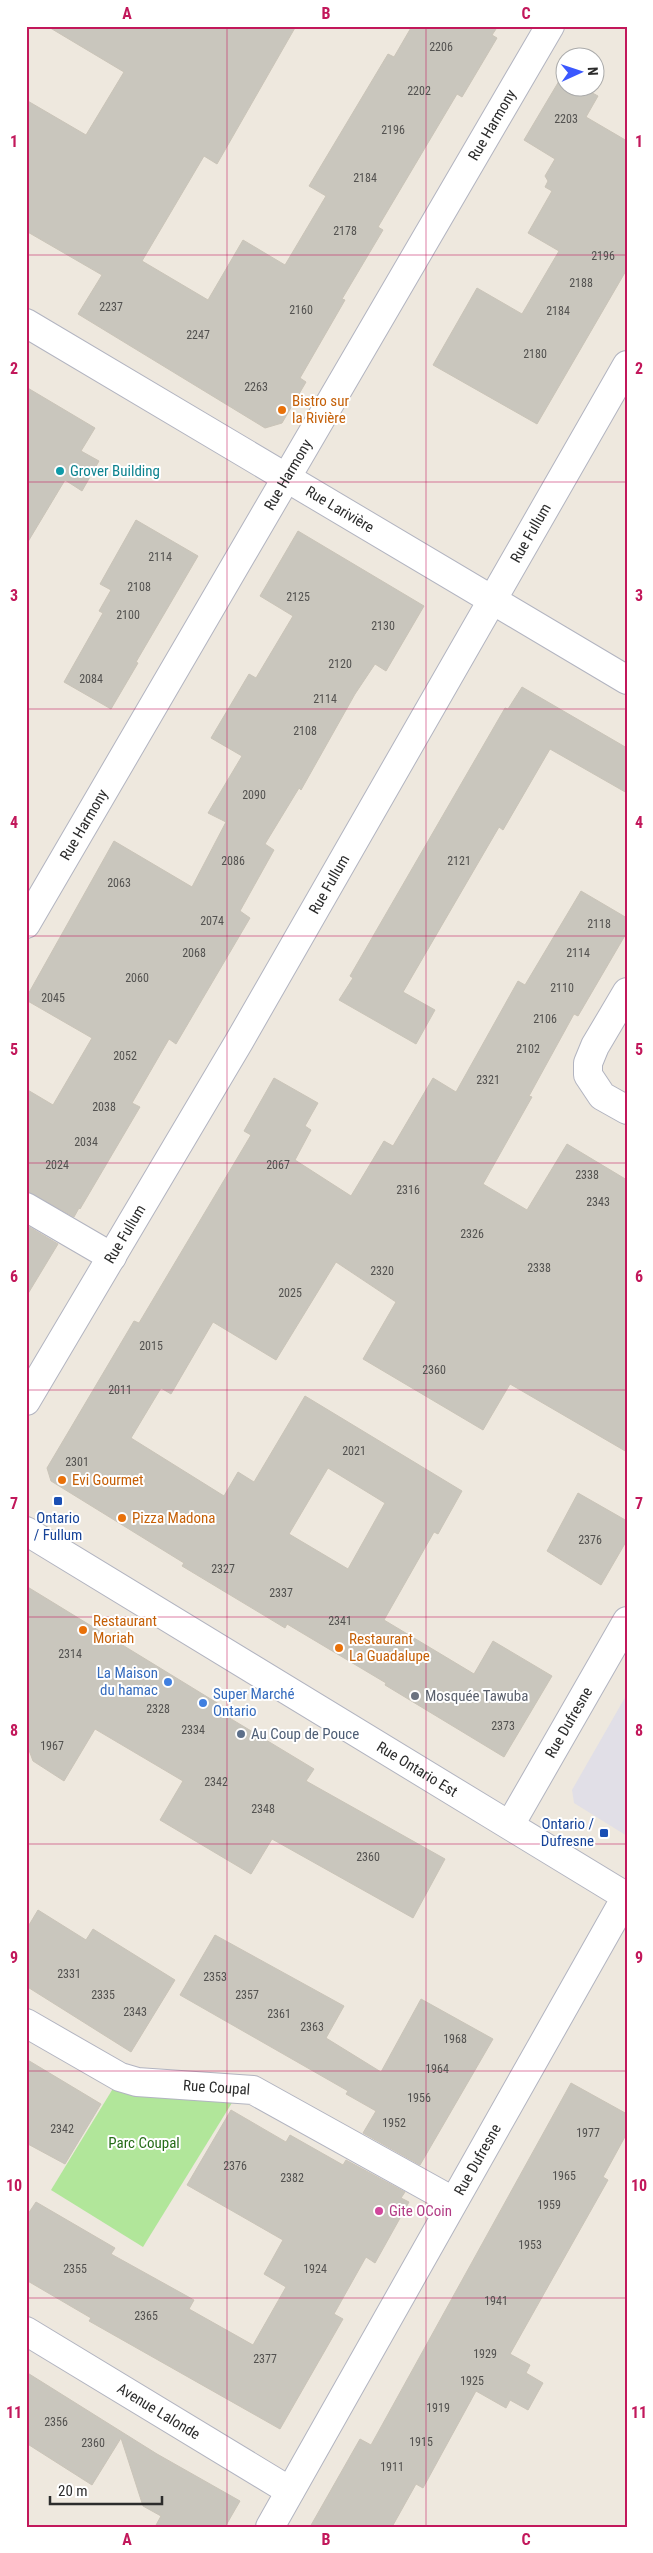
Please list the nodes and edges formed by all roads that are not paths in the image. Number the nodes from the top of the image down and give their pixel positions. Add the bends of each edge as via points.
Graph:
1 (550, 26) edge
2 (26, 323) edge
3 (627, 365) edge
4 (286, 477) junction
5 (492, 600) junction
6 (627, 680) edge
7 (26, 924) edge
8 (627, 992) edge
9 (627, 1110) edge
10 (26, 1207) edge
11 (112, 1257) junction
12 (26, 1401) edge
13 (26, 1531) edge
14 (627, 1621) edge
15 (510, 1825) junction
16 (627, 1897) edge
17 (26, 2023) edge
18 (453, 2201) junction
19 (26, 2331) edge
20 (290, 2490) junction
21 (270, 2527) edge

1 - 4 street, Rue Harmony
2 - 4 street, Rue Larivière
3 - 5 street, Rue Fullum
4 - 5 street, Rue Larivière
4 - 7 street, Rue Harmony
5 - 6 street, Rue Larivière
5 - 11 street, Rue Fullum
8 - 9 street via 588,1063 588,1075 597,1090
10 - 11 street
11 - 12 street, Rue Fullum
13 - 15 street, Rue Ontario Est
14 - 15 street, Rue Dufresne
15 - 16 street, Rue Ontario Est
16 - 18 street, Rue Dufresne
17 - 18 street, Rue Coupal via 113,2075 128,2080 253,2090
18 - 20 street, Rue Dufresne
19 - 20 street, Avenue Lalonde
20 - 21 street, Rue Dufresne

